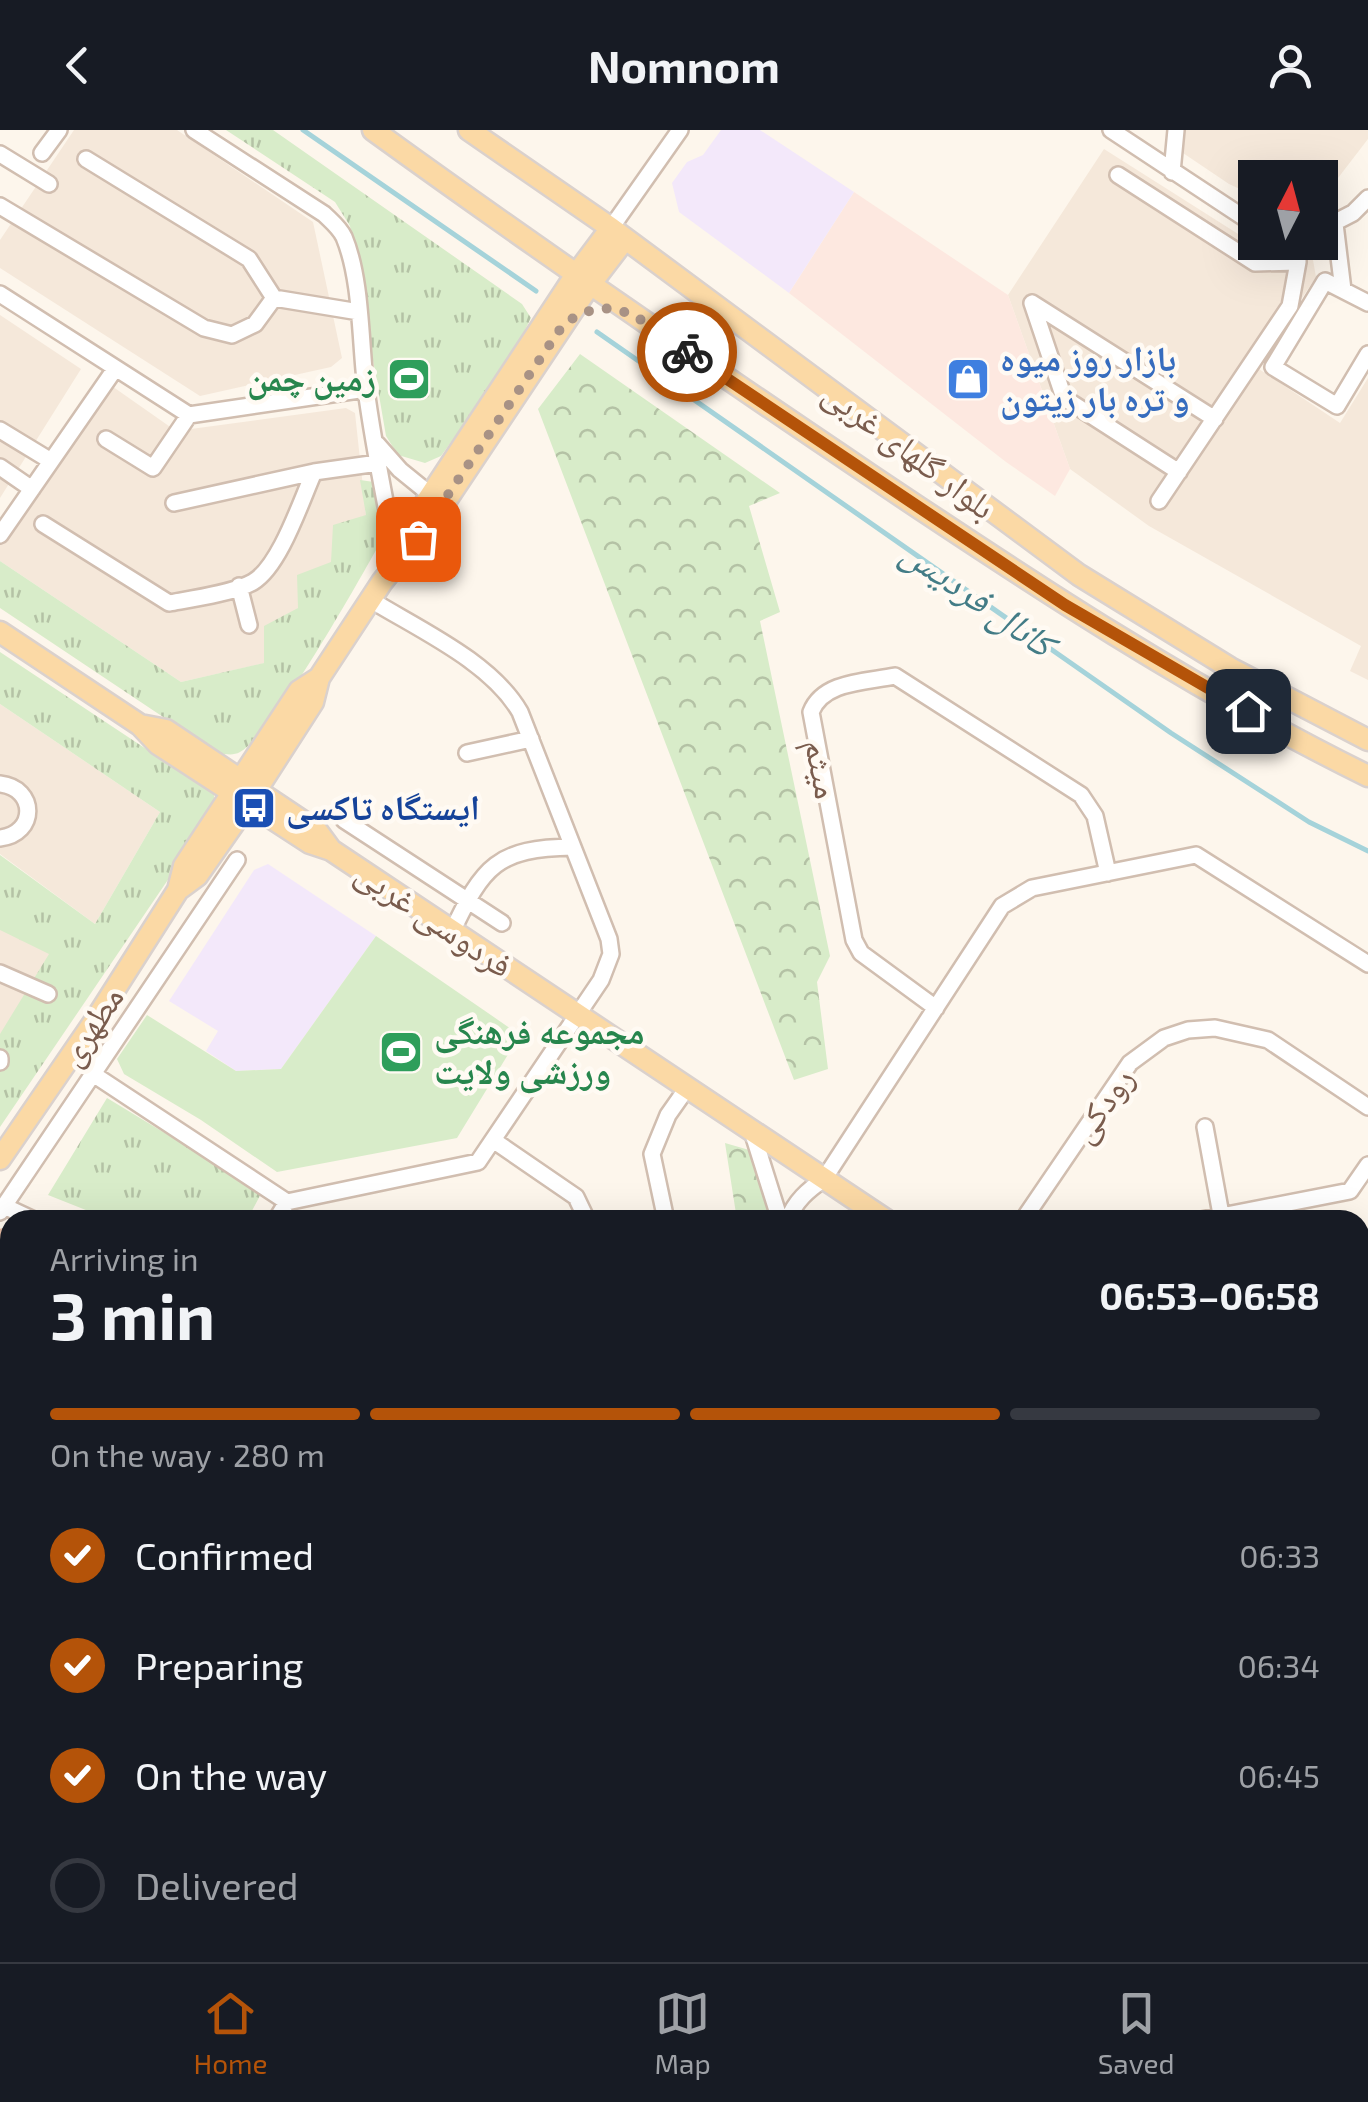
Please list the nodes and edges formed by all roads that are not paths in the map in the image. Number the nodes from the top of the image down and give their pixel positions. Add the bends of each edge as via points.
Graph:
1 (58, 130) edge
2 (194, 130) edge
3 (372, 130) edge
4 (469, 130) edge
5 (680, 130) edge
6 (1111, 130) edge
7 (1176, 130) edge
8 (493, 137) edge
9 (42, 153) dead end
10 (0, 154) edge
11 (86, 159) dead end
12 (1172, 172) junction
13 (1118, 175) dead end
14 (49, 184) dead end
15 (1368, 198) edge
16 (0, 206) edge
17 (1238, 214) edge
18 (1338, 220) edge
19 (618, 233) junction
20 (1336, 260) edge
21 (1298, 262) joint
22 (582, 281) junction
23 (1343, 290) junction
24 (0, 294) edge
25 (274, 298) junction
26 (1368, 303) edge
27 (623, 309) junction
28 (359, 312) junction
29 (563, 325) junction
30 (1368, 354) edge
31 (115, 369) junction
32 (366, 389) junction
33 (189, 416) junction
34 (1214, 420) junction
35 (0, 430) edge
36 (106, 439) dead end
37 (375, 441) junction
38 (51, 461) junction
39 (378, 463) junction
40 (0, 467) edge
41 (314, 472) junction
42 (1179, 472) junction
43 (32, 488) junction
44 (438, 501) junction
45 (1159, 501) dead end
46 (174, 503) dead end
47 (43, 524) dead end
48 (0, 534) edge
49 (399, 553) junction
50 (238, 586) junction
51 (377, 591) junction
52 (250, 625) dead end
53 (0, 632) edge
54 (530, 739) junction
55 (1368, 740) edge
56 (466, 753) dead end
57 (1368, 776) edge
58 (0, 784) edge
59 (244, 792) junction
60 (344, 820) dead end
61 (0, 838) edge
62 (573, 847) junction
63 (237, 860) dead end
64 (1108, 872) junction
65 (468, 899) junction
66 (502, 923) dead end
67 (452, 932) junction
68 (1368, 964) edge
69 (0, 974) edge
70 (48, 994) dead end
71 (936, 1008) junction
72 (578, 1016) junction
73 (94, 1022) junction
74 (93, 1074) junction
75 (687, 1088) junction
76 (1368, 1107) edge
77 (1206, 1127) dead end
78 (752, 1131) junction
79 (493, 1140) junction
80 (1, 1157) edge
81 (1368, 1165) edge
82 (824, 1179) junction
83 (287, 1202) junction
84 (2, 1209) edge
85 (282, 1210) edge
86 (582, 1210) edge
87 (664, 1210) edge
88 (777, 1210) edge
89 (791, 1210) edge
90 (871, 1210) edge
91 (1030, 1210) edge
92 (1221, 1210) edge
93 (1260, 1210) edge

1 - 9 street
2 - 28 street via 339,228
3 - 22 main road, بلوار گلهای غربی
4 - 8 main road, بلوار گلهای غربی
5 - 19 street
6 - 12 street
7 - 12 street
8 - 19 main road, بلوار گلهای غربی
10 - 14 street
11 - 25 street via 248,259
12 - 17 street
13 - 21 street via 1255,264
15 - 18 street
16 - 25 street via 204,328 232,335 254,324
19 - 22 main road, مطهری
19 - 55 main road, بلوار گلهای غربی via 1079,575 1230,668
20 - 23 street
21 - 34 street via 1290,306
22 - 27 main road, بلوار گلهای غربی
22 - 29 main road, مطهری
22 - 44 main road
23 - 26 street
23 - 30 street via 1325,280 1273,367 1337,406
24 - 31 street
25 - 28 street
27 - 29 main road via 591,309
27 - 57 main road, بلوار گلهای غربی via 1065,605
28 - 32 street
29 - 44 main road, مطهری
31 - 33 street
31 - 38 street
32 - 33 street
32 - 37 street
33 - 36 street via 153,468
34 - 42 street
34 - 42 street via 1032,303 1064,398
35 - 38 street
37 - 39 street
37 - 44 street
38 - 43 street
39 - 41 street
39 - 49 street
40 - 43 street
41 - 46 street
41 - 50 street via 273,560 251,583
42 - 45 street
43 - 48 street
44 - 49 main road, مطهری
47 - 50 street via 168,603
49 - 51 main road, مطهری
50 - 52 street
51 - 54 street via 509,693
51 - 59 main road, مطهری via 319,678 313,702
53 - 59 main road, فردوسی غربی via 140,725 158,744
54 - 56 street
54 - 62 street
58 - 61 street via 24,795 29,812 21,830
59 - 67 main road, فردوسی غربی via 310,843 331,850
59 - 73 main road, مطهری via 197,876 178,890
60 - 65 street
62 - 65 street via 502,858
62 - 72 street via 612,954
63 - 74 street
64 - 68 street via 1196,855
64 - 71 street via 1032,888 1002,906
64 - 71 street, میثم via 1094,816 1081,795 895,676 824,691 811,712 854,940
65 - 66 street
65 - 67 street
67 - 72 main road, فردوسی غربی
69 - 70 street
71 - 82 street
72 - 75 main road, فردوسی غربی
72 - 79 street
73 - 74 street
73 - 80 main road, مطهری
74 - 83 street
74 - 84 street
75 - 78 main road, فردوسی غربی
75 - 87 street via 652,1154
76 - 91 street, رودکی via 1268,1040 1216,1028 1188,1030 1130,1063
77 - 92 street
78 - 82 main road, فردوسی غربی
78 - 88 street
79 - 83 street via 478,1162
79 - 86 street via 576,1197
81 - 93 street via 1350,1191
82 - 89 street
82 - 90 main road, فردوسی غربی
83 - 85 street

